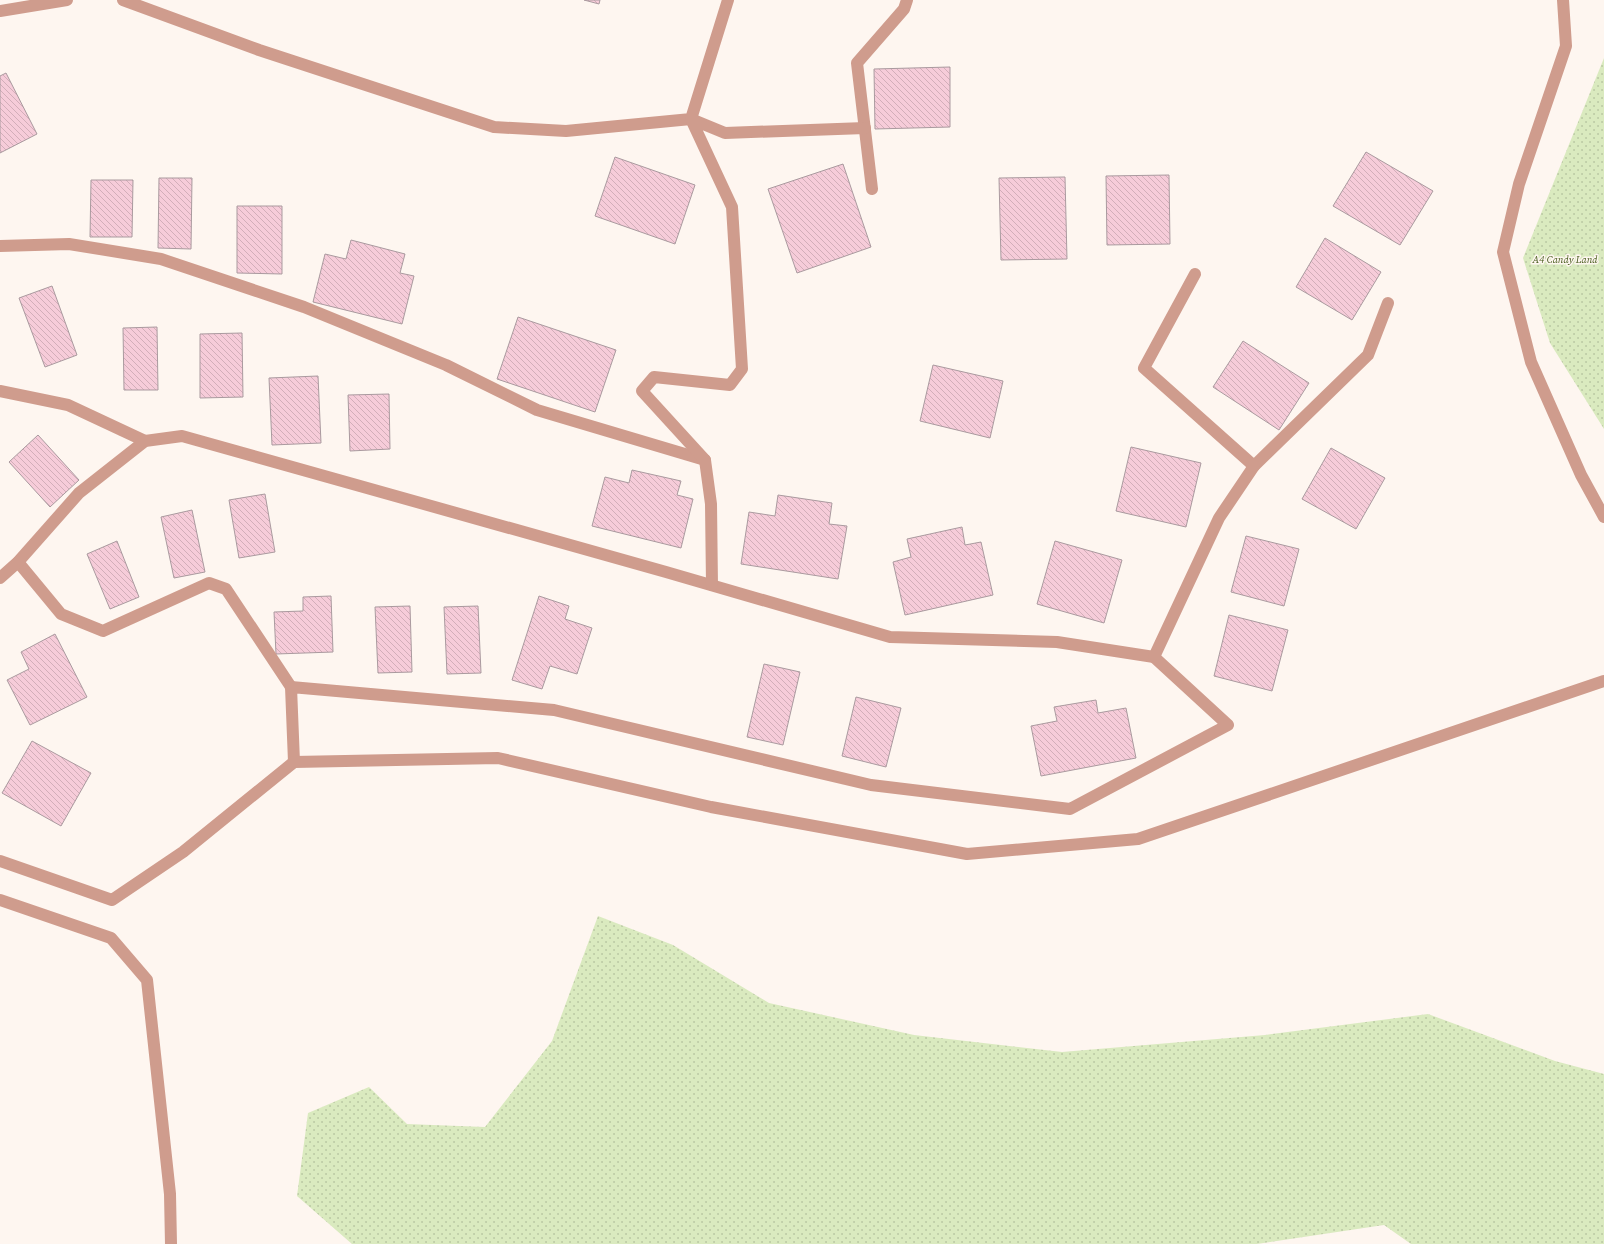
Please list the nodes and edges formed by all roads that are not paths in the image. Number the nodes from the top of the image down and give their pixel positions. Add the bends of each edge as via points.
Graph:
1 (67, 0) edge
2 (123, 0) edge
3 (728, 0) edge
4 (907, 0) edge
5 (1563, 0) edge
6 (0, 11) edge
7 (691, 119) junction
8 (865, 128) junction
9 (872, 189) dead end
10 (0, 246) edge
11 (1195, 274) dead end
12 (1388, 303) dead end
13 (0, 391) edge
14 (145, 441) junction
15 (705, 460) junction
16 (1254, 466) junction
17 (1604, 517) edge
18 (18, 562) junction
19 (0, 578) edge
20 (712, 585) junction
21 (1154, 657) junction
22 (1604, 681) edge
23 (290, 687) junction
24 (294, 762) junction
25 (0, 861) edge
26 (0, 900) edge
27 (171, 1244) edge

1 - 6 street
2 - 7 street via 259,50 494,128 566,131
3 - 7 street
4 - 8 street via 904,9 857,63
5 - 17 street via 1566,46 1519,184 1503,252 1530,362 1581,475
7 - 8 street via 725,133
7 - 15 street via 732,207 742,369 730,384 654,377 642,391
8 - 9 street
10 - 15 street via 69,244 160,259 304,307 446,365 537,410
11 - 16 street via 1144,368
12 - 16 street via 1368,354
13 - 14 street via 68,405
14 - 18 street via 79,493
14 - 20 street via 182,436
15 - 20 street via 711,504
16 - 21 street via 1219,518
18 - 19 street
18 - 23 street via 61,614 103,631 209,583 226,589
20 - 21 street via 890,637 1057,642
21 - 23 street via 1228,725 1070,809 872,785 554,710
22 - 24 street via 1138,839 967,854 711,807 498,758
23 - 24 street
24 - 25 street via 183,852 112,900
26 - 27 street via 111,938 147,980 170,1194

